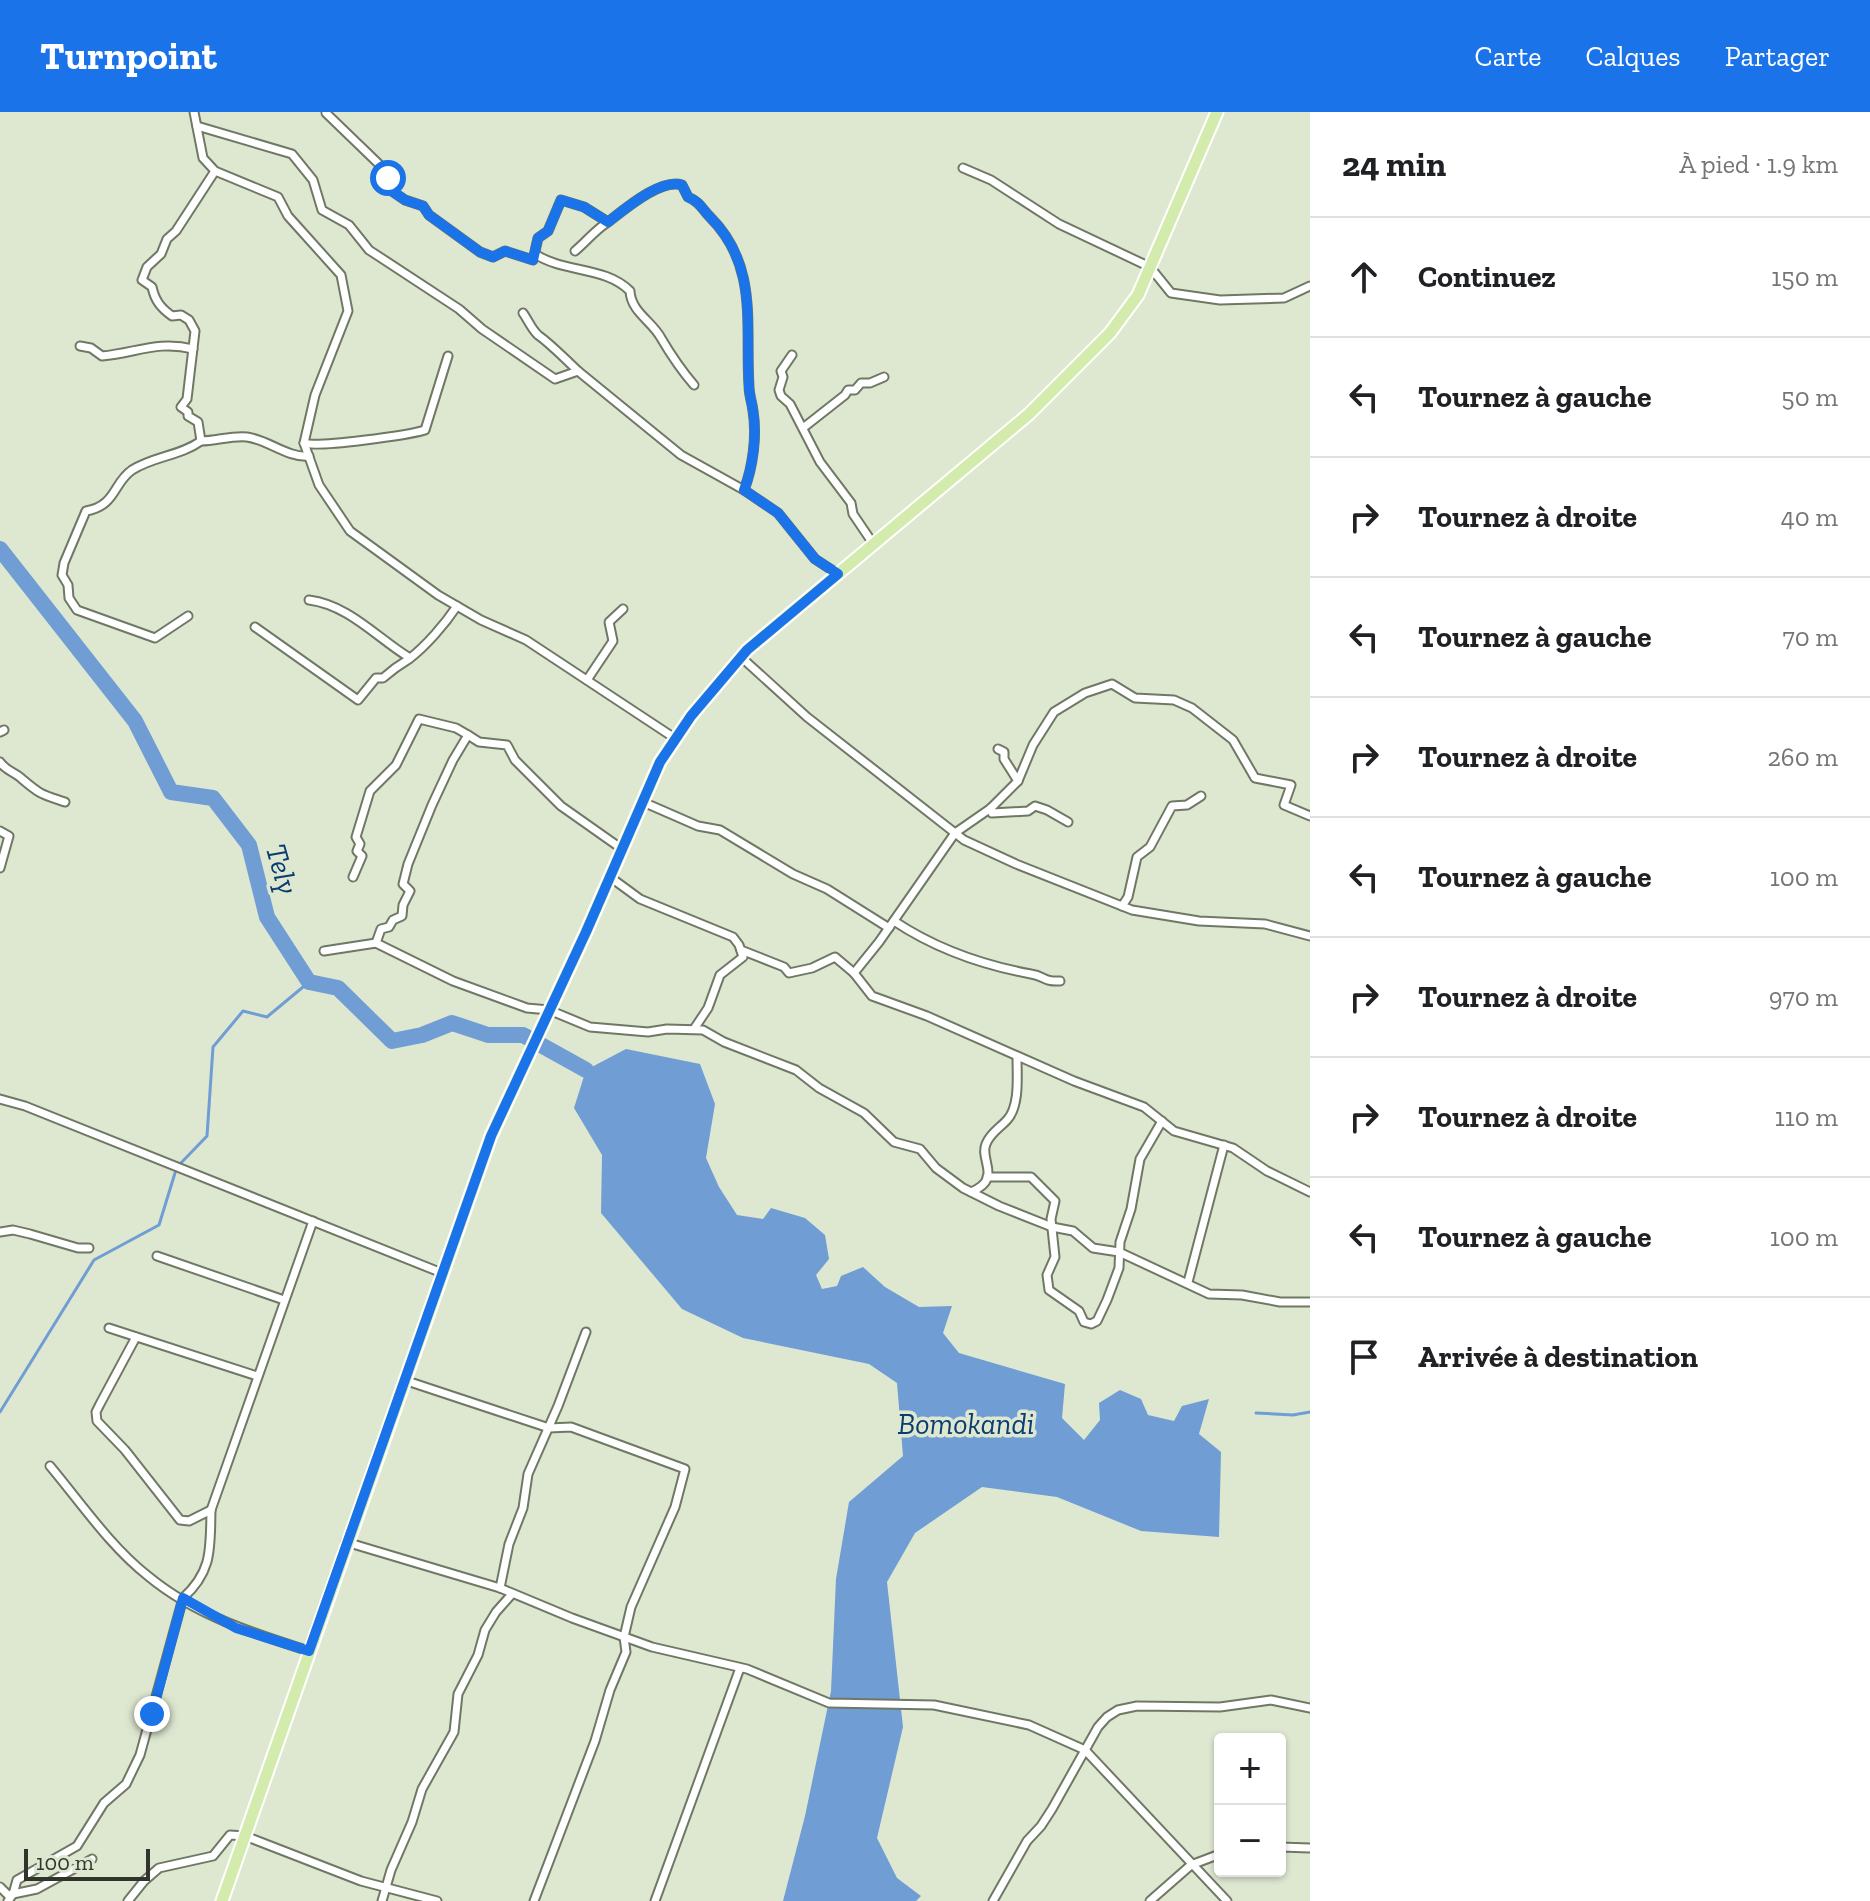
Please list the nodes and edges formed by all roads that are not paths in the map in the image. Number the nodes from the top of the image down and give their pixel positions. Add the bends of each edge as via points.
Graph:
1 (194, 112) edge
2 (1217, 112) edge
3 (326, 113) edge
4 (197, 126) junction
5 (963, 168) dead end
6 (215, 171) junction
7 (608, 222) junction
8 (575, 251) dead end
9 (535, 254) junction
10 (1150, 267) junction
11 (1310, 286) edge
12 (523, 313) dead end
13 (80, 346) dead end
14 (193, 349) junction
15 (792, 355) dead end
16 (448, 356) dead end
17 (578, 371) junction
18 (884, 377) dead end
19 (694, 385) dead end
20 (803, 428) junction
21 (201, 441) junction
22 (304, 443) junction
23 (309, 456) junction
24 (744, 490) junction
25 (874, 545) junction
26 (838, 574) junction
27 (309, 600) dead end
28 (457, 606) junction
29 (623, 609) dead end
30 (188, 616) dead end
31 (255, 627) dead end
32 (741, 657) junction
33 (410, 658) junction
34 (587, 680) junction
35 (468, 735) junction
36 (676, 739) junction
37 (998, 749) dead end
38 (0, 762) edge
39 (1018, 781) junction
40 (1201, 796) dead end
41 (65, 802) dead end
42 (643, 802) junction
43 (991, 808) junction
44 (1310, 816) edge
45 (1068, 822) dead end
46 (0, 831) edge
47 (955, 833) junction
48 (622, 849) junction
49 (1137, 857) junction
50 (1148, 858) dead end
51 (0, 868) edge
52 (353, 877) dead end
53 (610, 877) junction
54 (1122, 906) junction
55 (891, 924) junction
56 (1310, 936) edge
57 (376, 943) junction
58 (741, 950) junction
59 (324, 951) dead end
60 (854, 973) junction
61 (1060, 981) dead end
62 (549, 1010) junction
63 (694, 1029) junction
64 (1017, 1058) junction
65 (0, 1099) edge
66 (1162, 1121) junction
67 (1224, 1145) junction
68 (987, 1177) junction
69 (971, 1192) junction
70 (1310, 1192) edge
71 (313, 1221) junction
72 (1052, 1227) junction
73 (0, 1232) edge
74 (89, 1248) dead end
75 (1119, 1252) junction
76 (157, 1256) dead end
77 (442, 1273) junction
78 (1188, 1282) junction
79 (284, 1300) junction
80 (1310, 1302) edge
81 (109, 1328) dead end
82 (586, 1332) dead end
83 (136, 1337) junction
84 (257, 1376) junction
85 (404, 1380) junction
86 (549, 1428) junction
87 (50, 1466) dead end
88 (211, 1510) junction
89 (346, 1542) junction
90 (500, 1588) junction
91 (512, 1594) junction
92 (183, 1598) junction
93 (624, 1637) junction
94 (309, 1651) junction
95 (740, 1668) junction
96 (1310, 1708) edge
97 (1085, 1750) junction
98 (245, 1836) junction
99 (1286, 1847) edge
100 (1310, 1848) edge
101 (1214, 1856) edge
102 (92, 1859) dead end
103 (1191, 1865) junction
104 (0, 1887) edge
105 (387, 1888) junction
106 (10, 1897) edge
107 (128, 1901) edge
108 (222, 1901) edge
109 (382, 1901) edge
110 (437, 1901) edge
111 (534, 1901) edge
112 (655, 1901) edge
113 (993, 1901) edge
114 (1150, 1901) edge
115 (1227, 1901) edge

1 - 4 street
2 - 10 main road
3 - 9 street via 384,169 386,187 423,206 480,252 493,257 505,251 533,260
4 - 6 street via 203,158
4 - 17 street via 292,154 313,180 322,210 349,225 369,250 555,379
5 - 10 street via 1059,224
6 - 14 street via 142,280 152,287 161,308 189,320 195,331
6 - 22 street via 278,197 288,216 341,275 348,311 315,395
7 - 8 street
7 - 9 street via 561,200 548,231 538,238
7 - 24 street via 674,182 699,202 729,239 746,282 749,313 754,413 751,471
9 - 19 street via 624,285
10 - 11 street via 1171,293 1220,300 1284,298
10 - 25 main road via 1138,295 1110,333 1029,414
12 - 17 street via 536,334
13 - 14 street via 102,356 150,345
14 - 21 street via 187,399 181,407 198,422
15 - 20 street via 781,371 779,390
16 - 22 street via 425,430
17 - 24 street via 681,455
18 - 20 street via 848,390
20 - 25 street
21 - 23 street via 243,436
21 - 30 street via 130,471 99,508 86,511 62,575 77,610 155,638
22 - 23 street
23 - 28 street via 319,485 350,531
24 - 26 street via 778,513 815,559
25 - 26 main road
26 - 32 main road
27 - 33 street via 339,608
28 - 33 street
28 - 34 street via 526,640
29 - 34 street via 609,622 613,641
31 - 33 street via 358,700 376,678
32 - 36 main road
32 - 47 street via 807,717
34 - 36 street
35 - 48 street via 479,742 507,745 561,806
35 - 52 street via 419,719 396,765 370,791 356,837 362,856
35 - 57 street via 408,864 403,884 410,891 402,916 381,929
36 - 42 main road
37 - 39 street
38 - 41 street via 35,793
39 - 43 street
39 - 44 street via 1054,712 1112,684 1135,698 1174,700 1192,708 1233,740 1255,778 1291,785 1284,805
40 - 49 street via 1172,806 1150,847
42 - 48 main road
42 - 55 street via 720,830
43 - 45 street via 992,813 1003,814 1041,807
43 - 47 street
46 - 51 street via 9,836
47 - 54 street
47 - 55 street
48 - 53 main road
49 - 50 street
49 - 54 street
53 - 58 street via 640,899 733,937
53 - 62 main road
54 - 56 street via 1199,921 1265,924
55 - 60 street
55 - 61 street via 961,956 1036,974 1047,982
57 - 59 street
57 - 62 street via 453,981 527,1008
58 - 60 street via 789,973 835,957
58 - 63 street via 743,957 720,975
60 - 64 street via 872,996
62 - 63 street via 590,1027
62 - 77 main road via 491,1136
63 - 69 street via 796,1070 864,1113 894,1142 920,1149 936,1168
64 - 66 street via 1144,1107
64 - 68 street via 1016,1098 1009,1118 992,1131 984,1148
65 - 71 street
66 - 67 street via 1174,1131
66 - 75 street via 1140,1159
67 - 70 street
67 - 78 street
68 - 69 street
68 - 72 street via 1036,1180 1055,1201
69 - 72 street
71 - 77 street
71 - 79 street
72 - 75 street via 1073,1231 1093,1248
72 - 75 street via 1055,1257 1047,1275 1049,1290 1079,1311 1084,1322 1097,1321 1119,1268
73 - 74 street via 13,1230
75 - 78 street
76 - 79 street
77 - 85 main road
78 - 80 street via 1209,1294
79 - 84 street
81 - 83 street
82 - 86 street
83 - 84 street
83 - 88 street via 96,1412 97,1421 180,1520
84 - 88 street
85 - 86 street
85 - 89 main road
86 - 90 street via 528,1474
86 - 93 street via 571,1427 685,1469
87 - 92 street via 146,1575
88 - 92 street via 210,1558 197,1585
89 - 90 street
89 - 94 main road
90 - 91 street
91 - 93 street
91 - 105 street via 485,1630 458,1694 454,1732 422,1789
92 - 94 street via 236,1628
92 - 106 street via 140,1755 126,1784 104,1803 77,1846 17,1880
93 - 95 street
93 - 111 street via 626,1652
94 - 98 main road
95 - 97 street via 829,1703 934,1705 1029,1725
95 - 112 street
96 - 97 street via 1271,1700 1220,1707 1137,1706 1118,1710 1098,1727
97 - 103 street
97 - 113 street
98 - 105 street
98 - 107 street via 230,1835 213,1856 159,1868
98 - 108 main road
99 - 100 street
101 - 103 street
102 - 106 street via 37,1889
103 - 114 street
103 - 115 street
104 - 106 street
105 - 109 street
105 - 110 street

